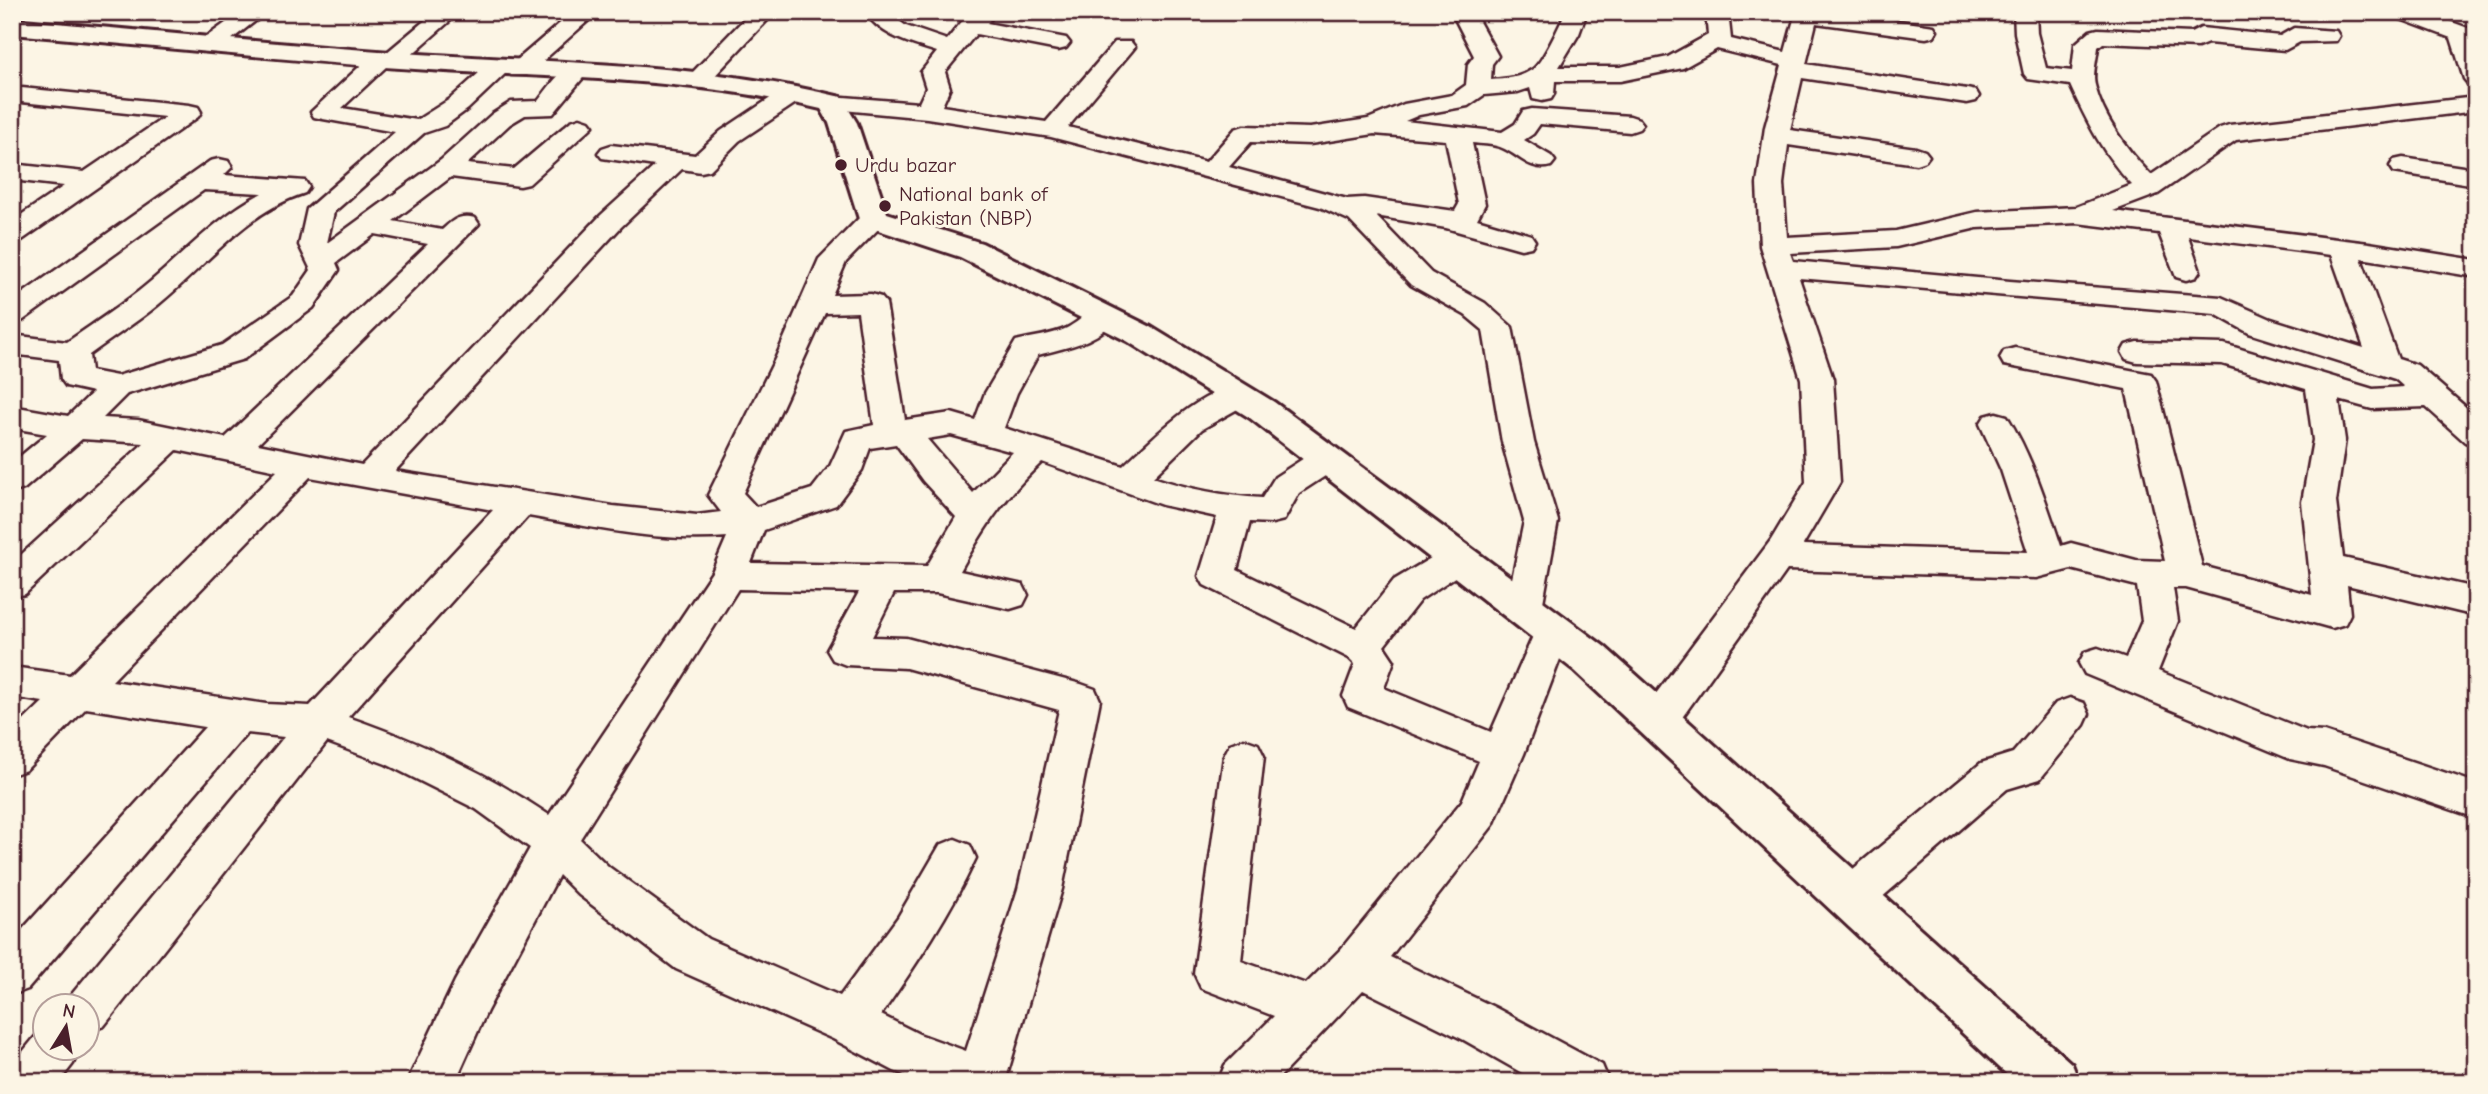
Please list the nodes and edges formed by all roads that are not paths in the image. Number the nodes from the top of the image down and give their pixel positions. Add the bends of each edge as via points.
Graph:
1 (256, 12) edge
2 (449, 12) edge
3 (587, 12) edge
4 (764, 12) edge
5 (876, 12) edge
6 (1553, 12) edge
7 (1717, 12) edge
8 (2025, 12) edge
9 (2403, 12) edge
10 (1466, 13) edge
11 (1807, 13) edge
12 (977, 19) edge
13 (1572, 21) edge
14 (12, 26) edge
15 (1926, 32) dead end
16 (2328, 36) dead end
17 (2468, 36) edge
18 (1715, 42) junction
19 (1058, 43) dead end
20 (210, 45) junction
21 (1123, 47) dead end
22 (953, 49) junction
23 (387, 60) junction
24 (1794, 65) junction
25 (508, 69) junction
26 (575, 73) junction
27 (1542, 75) junction
28 (699, 79) junction
29 (2082, 79) junction
30 (2476, 79) edge
31 (1478, 88) junction
32 (12, 94) edge
33 (793, 94) junction
34 (1967, 96) dead end
35 (831, 103) junction
36 (2476, 104) edge
37 (927, 111) junction
38 (1541, 117) junction
39 (1630, 124) dead end
40 (580, 126) dead end
41 (1374, 126) junction
42 (415, 128) junction
43 (1052, 130) junction
44 (1457, 134) junction
45 (1777, 136) junction
46 (1506, 140) junction
47 (611, 153) dead end
48 (1916, 156) dead end
49 (1542, 161) dead end
50 (675, 162) junction
51 (2403, 166) dead end
52 (446, 169) junction
53 (1212, 171) junction
54 (12, 173) edge
55 (2476, 177) edge
56 (89, 181) junction
57 (294, 187) junction
58 (2149, 188) junction
59 (337, 196) junction
60 (1348, 207) junction
61 (2077, 215) junction
62 (874, 219) junction
63 (1449, 220) junction
64 (370, 225) junction
65 (2170, 225) junction
66 (12, 234) edge
67 (1521, 241) dead end
68 (2343, 248) junction
69 (1777, 257) junction
70 (321, 261) junction
71 (2476, 269) edge
72 (2186, 271) dead end
73 (814, 304) junction
74 (12, 315) edge
75 (1102, 316) junction
76 (12, 344) edge
77 (73, 352) junction
78 (2137, 352) dead end
79 (2015, 358) dead end
80 (2385, 366) junction
81 (2321, 385) junction
82 (117, 386) junction
83 (1239, 395) junction
84 (2430, 396) junction
85 (12, 417) edge
86 (1996, 424) dead end
87 (75, 428) junction
88 (898, 433) junction
89 (986, 434) junction
90 (2476, 434) edge
91 (171, 438) junction
92 (1037, 448) junction
93 (232, 450) junction
94 (1327, 459) junction
95 (303, 464) junction
96 (369, 478) junction
97 (1129, 480) junction
98 (12, 481) edge
99 (520, 503) junction
100 (1237, 509) junction
101 (974, 515) junction
102 (750, 522) junction
103 (1777, 557) junction
104 (1458, 558) junction
105 (2049, 561) junction
106 (2327, 567) junction
107 (2169, 574) junction
108 (728, 576) junction
109 (883, 580) junction
110 (937, 580) junction
111 (12, 584) edge
112 (1010, 595) dead end
113 (2476, 602) edge
114 (1538, 619) junction
115 (1362, 648) junction
116 (2098, 663) dead end
117 (2136, 678) junction
118 (12, 682) edge
119 (77, 692) junction
120 (240, 714) junction
121 (2070, 714) dead end
122 (1657, 722) junction
123 (319, 723) junction
124 (1504, 754) junction
125 (1244, 756) dead end
126 (12, 758) edge
127 (2476, 801) edge
128 (555, 842) junction
129 (956, 858) dead end
130 (1850, 898) junction
131 (1357, 964) junction
132 (12, 974) edge
133 (102, 993) edge
134 (1313, 1009) junction
135 (849, 1023) junction
136 (45, 1062) edge
137 (905, 1069) edge
138 (29, 1082) edge
139 (431, 1082) edge
140 (981, 1082) edge
141 (1242, 1082) edge
142 (1586, 1082) edge
143 (2053, 1082) edge

1 - 20 street
2 - 23 street
3 - 25 street
4 - 28 street
5 - 22 street via 884,23
6 - 13 street via 1552,24
7 - 18 street via 1720,38
8 - 29 street via 2036,74
9 - 17 street
10 - 31 street via 1486,56 1480,64
11 - 15 street
11 - 24 street
12 - 19 street
12 - 22 street
13 - 27 street
14 - 20 main road
16 - 29 street via 2294,36 2285,43 2201,35 2197,40 2098,36 2087,44
17 - 30 street
18 - 24 street
18 - 27 street via 1675,63 1631,72
20 - 23 main road
21 - 43 street
22 - 37 street via 933,72 938,88
23 - 25 main road
23 - 42 street via 323,112
24 - 34 street
24 - 45 street
25 - 26 main road
25 - 42 street via 425,127
26 - 28 main road
26 - 52 street via 544,109 520,107
27 - 31 street via 1518,85
27 - 38 street
28 - 33 main road
29 - 58 street via 2102,129
31 - 41 street via 1459,101 1413,109
32 - 56 street via 189,112
33 - 35 main road
33 - 50 street via 730,136 701,164
35 - 37 street
35 - 62 main road via 843,123
36 - 58 street via 2229,133
37 - 43 street
38 - 39 street
38 - 46 street via 1532,116 1524,129
40 - 52 street via 520,178
41 - 44 street
41 - 53 street via 1310,136 1244,134
42 - 59 street
43 - 53 street
44 - 46 street
44 - 63 street via 1472,204 1465,217
45 - 48 street
45 - 69 street via 1770,184
46 - 49 street
47 - 50 street
50 - 96 street via 611,221
51 - 55 street
52 - 64 street
53 - 60 street
54 - 56 street
56 - 66 street
57 - 59 street
57 - 74 street via 209,174
57 - 77 street via 244,214 150,297
58 - 61 street
59 - 70 street via 321,209 313,245
60 - 63 street
60 - 114 street via 1421,279 1497,327 1518,442 1541,521
61 - 65 street
61 - 69 street via 1977,220 1896,239
62 - 73 street via 833,259
62 - 75 main road via 971,250
63 - 67 street
64 - 70 street
64 - 93 street via 457,232
65 - 68 street
65 - 72 street
68 - 71 street
68 - 80 street
69 - 80 street via 2010,290 2221,306 2260,326
69 - 103 street via 1817,379 1823,482
70 - 82 street via 325,270 303,302 233,352
73 - 88 street via 871,303
73 - 102 street via 725,495
75 - 83 main road
75 - 89 street via 1077,335 1027,348 1001,393
76 - 77 street
77 - 82 street via 77,379
78 - 81 street via 2224,354
79 - 107 street via 2140,381
80 - 84 street via 2406,372
81 - 84 street via 2372,399
81 - 106 street via 2329,440 2319,502
82 - 87 street
83 - 94 main road
83 - 97 street via 1191,421
84 - 90 street
85 - 87 street
86 - 105 street via 2018,470
87 - 91 street via 138,431
87 - 98 street
88 - 89 street via 951,424
88 - 101 street
88 - 102 street via 857,439 845,470 824,497
89 - 92 street
91 - 93 street
91 - 111 street
92 - 97 street
92 - 101 street
93 - 95 street
94 - 100 street via 1287,485 1272,511
94 - 104 main road
95 - 96 street
95 - 119 street
96 - 99 street
97 - 100 street via 1174,497
99 - 102 street via 698,527
99 - 123 street
100 - 115 street via 1217,576
101 - 110 street
102 - 108 street
103 - 105 street via 2036,565
103 - 122 street
104 - 114 main road
104 - 115 street via 1407,590
105 - 107 street via 2071,556 2137,573
106 - 107 street via 2332,614
106 - 113 street
107 - 117 street via 2160,621
108 - 109 street
108 - 128 street
109 - 110 street
109 - 140 street via 846,650 906,653 1082,700 1040,889
110 - 112 street
114 - 122 main road via 1590,659
114 - 124 street
115 - 124 street via 1375,661 1362,696
116 - 117 street
117 - 127 street via 2304,747 2325,749
118 - 119 street
119 - 120 street
119 - 126 street
120 - 123 street
120 - 132 street
121 - 130 street via 2026,767 1995,775
122 - 130 main road
123 - 128 street via 423,763 490,797
123 - 133 street
124 - 131 street via 1478,813
125 - 134 street via 1217,972
128 - 135 street via 594,881 692,954
128 - 139 street via 471,996
129 - 135 street via 914,930
130 - 143 main road
131 - 134 street
131 - 142 street
134 - 141 street
135 - 137 street
136 - 138 street
137 - 140 street via 940,1064

